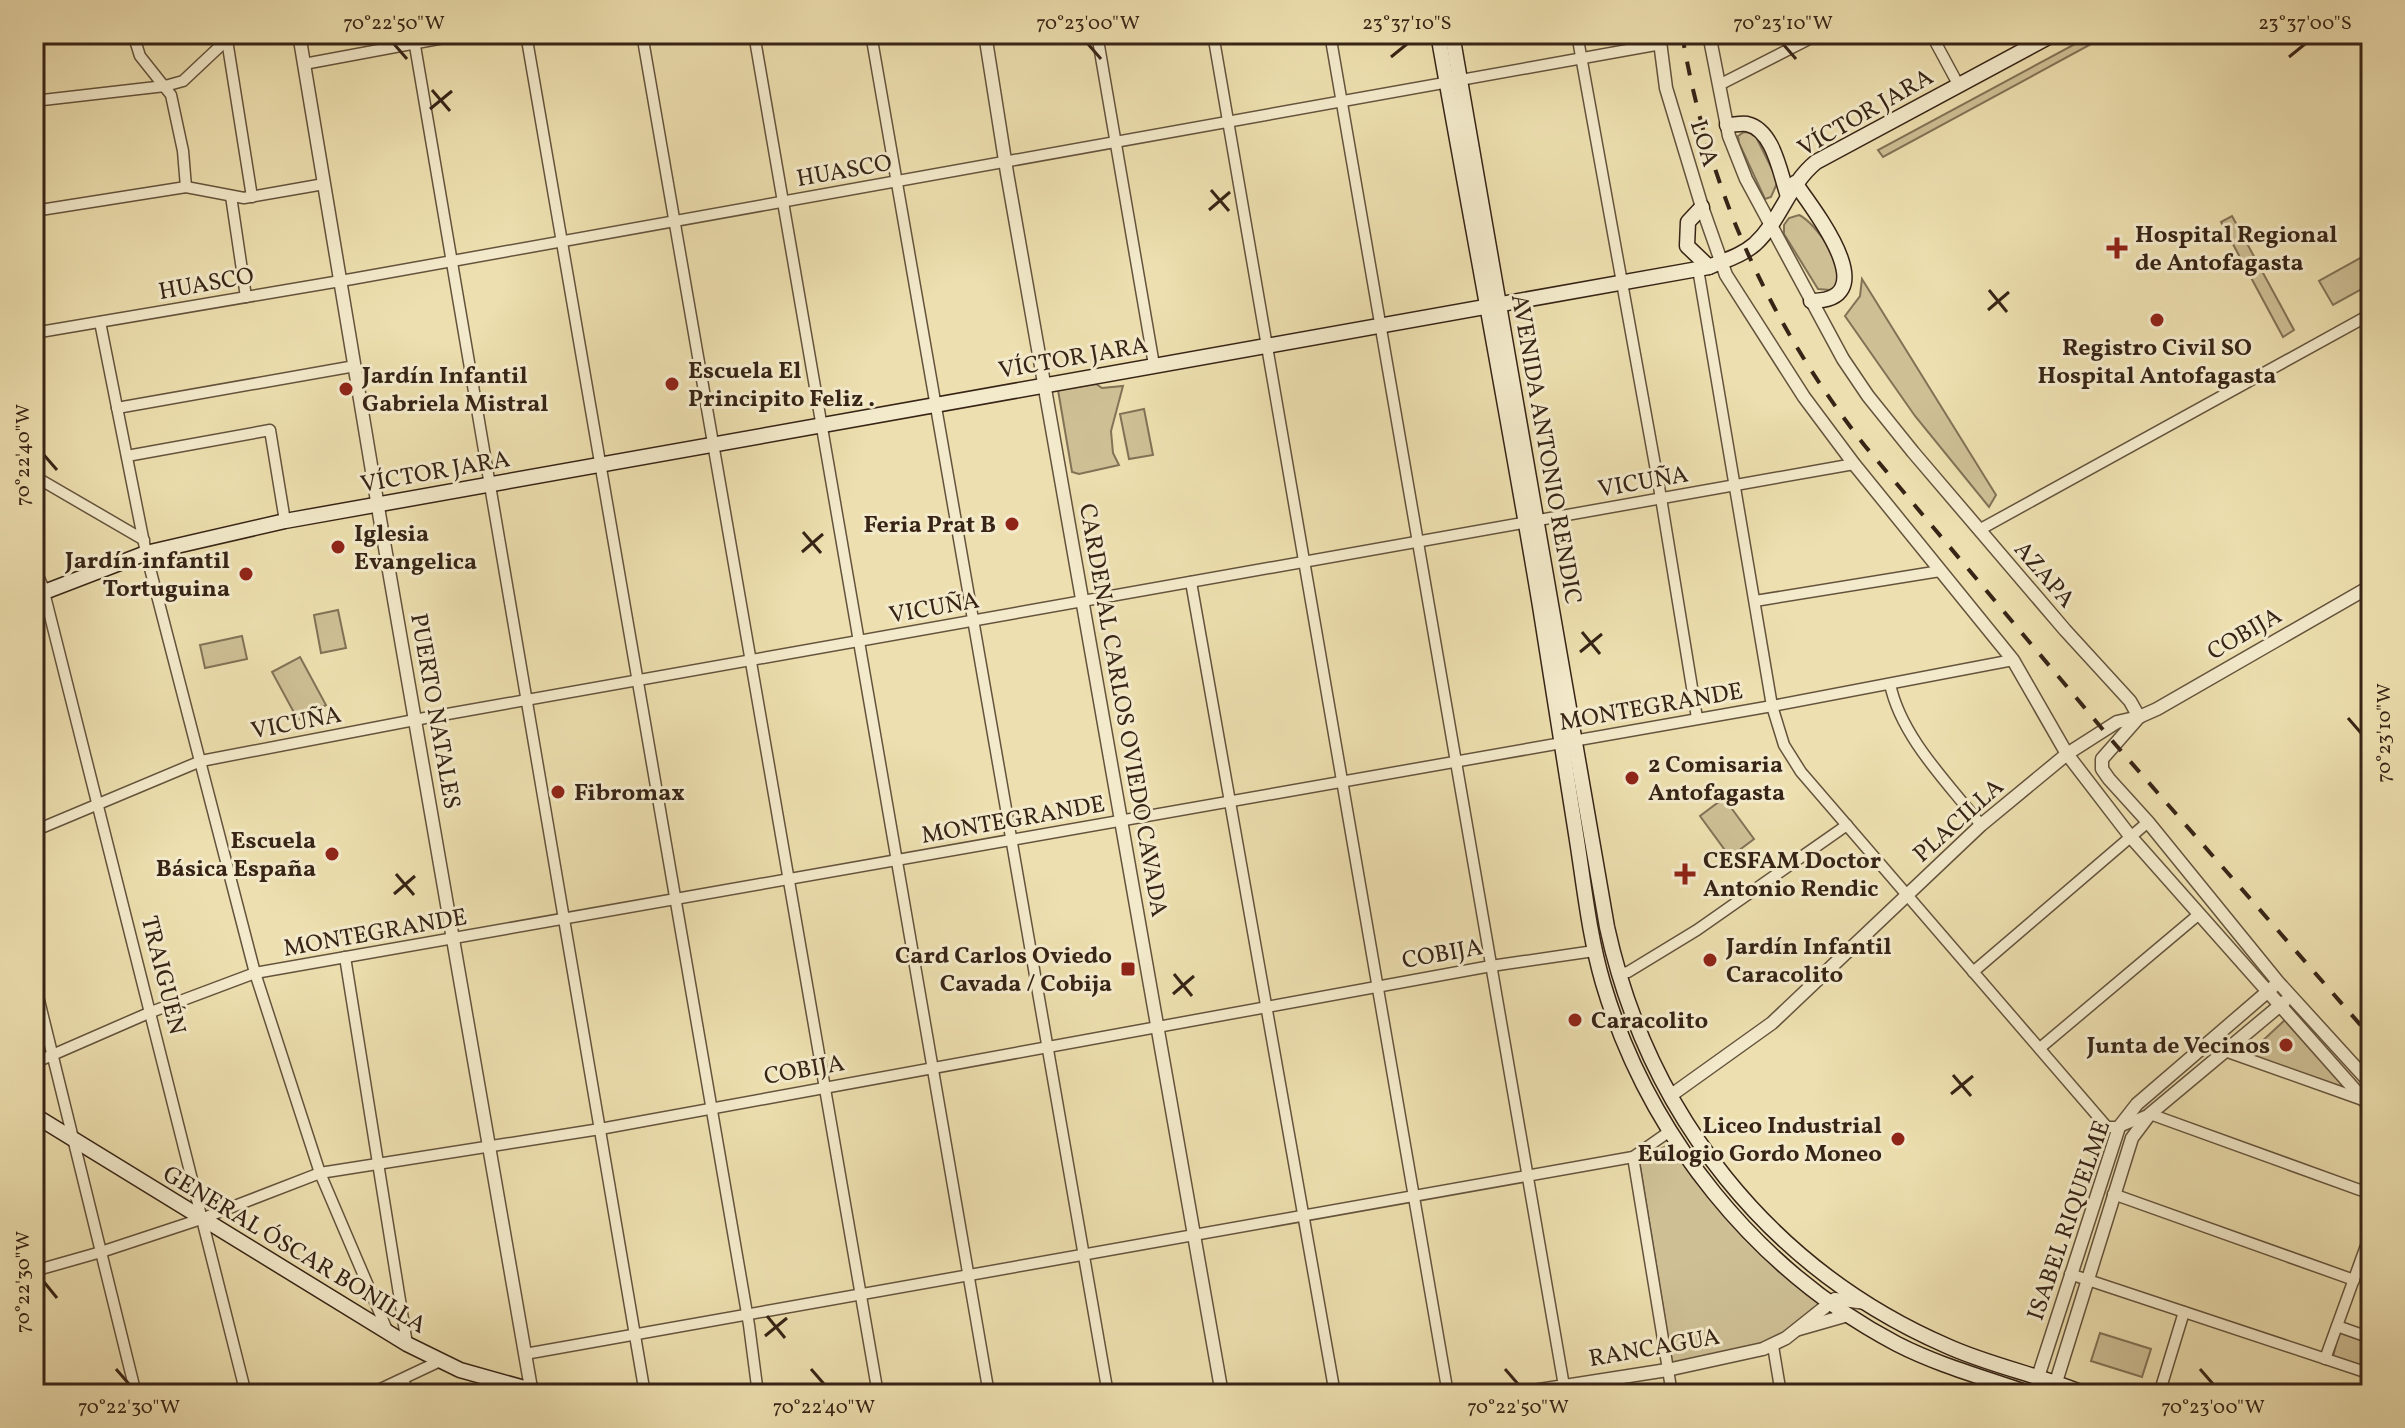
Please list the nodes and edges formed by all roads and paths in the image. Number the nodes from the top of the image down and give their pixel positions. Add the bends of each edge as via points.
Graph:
1 (133, 34) edge
2 (299, 34) edge
3 (465, 34) edge
4 (526, 34) edge
5 (642, 34) edge
6 (754, 34) edge
7 (871, 34) edge
8 (985, 34) edge
9 (1097, 34) edge
10 (1213, 34) edge
11 (1330, 34) edge
12 (1438, 34) edge
13 (1452, 34) edge
14 (1577, 34) edge
15 (1709, 34) edge
16 (1819, 34) edge
17 (1931, 34) edge
18 (2045, 36) edge
19 (230, 37) edge
20 (414, 39) edge
21 (1660, 39) edge
22 (1581, 58) junction
23 (304, 64) junction
24 (1453, 81) junction
25 (1958, 84) junction
26 (1719, 85) junction
27 (165, 86) junction
28 (34, 101) edge
29 (1342, 101) junction
30 (1229, 121) junction
31 (1727, 125) junction
32 (1115, 142) junction
33 (1005, 162) junction
34 (897, 181) junction
35 (324, 184) junction
36 (186, 187) junction
37 (1792, 190) junction
38 (231, 196) junction
39 (252, 197) junction
40 (783, 202) junction
41 (1702, 207) junction
42 (34, 211) edge
43 (674, 221) junction
44 (1771, 224) junction
45 (562, 241) junction
46 (452, 261) junction
47 (1709, 266) junction
48 (340, 281) junction
49 (1622, 282) junction
50 (246, 297) junction
51 (1811, 301) junction
52 (1493, 304) junction
53 (34, 312) edge
54 (2371, 314) edge
55 (100, 322) junction
56 (1380, 324) junction
57 (36, 332) edge
58 (1267, 345) junction
59 (1154, 365) junction
60 (355, 366) junction
61 (1045, 384) junction
62 (936, 404) junction
63 (117, 408) junction
64 (822, 424) junction
65 (713, 443) junction
66 (127, 456) junction
67 (600, 463) junction
68 (1854, 464) junction
69 (34, 476) edge
70 (491, 483) junction
71 (1736, 485) junction
72 (1661, 498) junction
73 (377, 503) junction
74 (285, 521) junction
75 (1532, 521) junction
76 (1979, 530) junction
77 (1418, 541) junction
78 (145, 546) junction
79 (1305, 562) junction
80 (34, 569) edge
81 (1940, 571) junction
82 (1191, 582) junction
83 (2371, 586) edge
84 (39, 594) edge
85 (1083, 601) junction
86 (1755, 601) junction
87 (973, 621) junction
88 (859, 641) junction
89 (751, 660) junction
90 (2013, 660) junction
91 (637, 680) junction
92 (1890, 684) junction
93 (528, 700) junction
94 (1772, 706) junction
95 (2139, 717) junction
96 (1697, 718) junction
97 (415, 720) junction
98 (1567, 741) junction
99 (2067, 754) junction
100 (201, 761) junction
101 (1456, 761) junction
102 (1342, 781) junction
103 (1230, 801) junction
104 (98, 802) junction
105 (1121, 820) junction
106 (2148, 822) junction
107 (1847, 825) junction
108 (1981, 825) junction
109 (34, 831) edge
110 (2130, 836) junction
111 (1012, 840) junction
112 (897, 860) junction
113 (788, 879) junction
114 (1907, 895) junction
115 (675, 900) junction
116 (2198, 915) junction
117 (565, 919) junction
118 (453, 939) junction
119 (1594, 951) junction
120 (345, 957) junction
121 (1491, 966) junction
122 (1973, 972) junction
123 (255, 973) junction
124 (1618, 974) junction
125 (34, 980) edge
126 (2278, 982) junction
127 (1378, 987) junction
128 (2266, 992) junction
129 (2291, 996) junction
130 (1266, 1007) junction
131 (2279, 1007) junction
132 (151, 1012) junction
133 (1157, 1027) junction
134 (1048, 1047) junction
135 (2040, 1048) junction
136 (2225, 1051) junction
137 (51, 1056) junction
138 (34, 1063) edge
139 (933, 1068) junction
140 (2371, 1084) edge
141 (825, 1087) junction
142 (1670, 1096) junction
143 (2368, 1104) edge
144 (711, 1109) junction
145 (2150, 1114) junction
146 (34, 1115) edge
147 (2119, 1127) junction
148 (600, 1129) junction
149 (1670, 1131) junction
150 (72, 1137) junction
151 (489, 1145) junction
152 (1633, 1157) junction
153 (379, 1163) junction
154 (320, 1173) junction
155 (1527, 1174) junction
156 (2113, 1194) junction
157 (2371, 1194) edge
158 (1414, 1195) junction
159 (1303, 1214) junction
160 (201, 1219) junction
161 (2371, 1232) edge
162 (1194, 1234) junction
163 (2368, 1251) edge
164 (101, 1252) junction
165 (1084, 1254) junction
166 (34, 1271) edge
167 (969, 1274) junction
168 (2070, 1274) junction
169 (2089, 1279) junction
170 (2354, 1280) junction
171 (860, 1293) junction
172 (1829, 1302) junction
173 (1869, 1304) junction
174 (2184, 1312) junction
175 (747, 1314) junction
176 (1848, 1315) junction
177 (2337, 1326) junction
178 (1796, 1330) junction
179 (387, 1332) junction
180 (635, 1334) junction
181 (2371, 1338) edge
182 (407, 1344) junction
183 (1773, 1346) junction
184 (525, 1354) junction
185 (2325, 1359) junction
186 (440, 1361) junction
187 (1667, 1370) junction
188 (2371, 1374) edge
189 (2038, 1377) junction
190 (403, 1380) junction
191 (1992, 1382) junction
192 (2053, 1388) edge
193 (1563, 1390) edge
194 (537, 1393) edge
195 (2162, 1393) edge
196 (136, 1394) edge
197 (246, 1394) edge
198 (370, 1394) edge
199 (409, 1394) edge
200 (645, 1394) edge
201 (758, 1394) edge
202 (878, 1394) edge
203 (989, 1394) edge
204 (1108, 1394) edge
205 (1222, 1394) edge
206 (1335, 1394) edge
207 (1448, 1394) edge
208 (1514, 1394) edge
209 (1672, 1394) edge
210 (1781, 1394) edge
211 (2002, 1394) edge
212 (2032, 1394) edge
213 (2085, 1394) edge

1 - 27 street via 140,56
2 - 23 street, PUERTO NATALES
3 - 20 street
4 - 45 street
5 - 43 street
6 - 40 street
7 - 34 street
8 - 33 street, CARDENAL CARLOS OVIEDO CAVADA
9 - 32 street
10 - 30 street
11 - 29 street
12 - 24 main road, AVENIDA ANTONIO RENDIC
13 - 24 main road, AVENIDA ANTONIO RENDIC
14 - 22 street
15 - 26 street, AZAPA
16 - 26 street
17 - 25 street
18 - 25 main road, VÍCTOR JARA
19 - 27 street via 183,81
19 - 39 street
20 - 23 street
20 - 46 street
21 - 22 street, HUASCO
21 - 41 street, LOA via 1666,88
22 - 24 street, HUASCO
22 - 49 street
23 - 35 street, PUERTO NATALES
24 - 29 street, HUASCO
24 - 52 main road, AVENIDA ANTONIO RENDIC
25 - 37 main road, VÍCTOR JARA via 1816,162
26 - 31 street, AZAPA
27 - 28 street
27 - 36 street via 183,151
29 - 30 street, HUASCO
29 - 56 street
30 - 32 street, HUASCO
30 - 58 street
31 - 37 main road via 1747,124 1764,136
31 - 44 street, AZAPA via 1746,179
32 - 33 street, HUASCO
32 - 59 street
33 - 34 street, HUASCO
33 - 61 street, CARDENAL CARLOS OVIEDO CAVADA
34 - 40 street, HUASCO
34 - 62 street
35 - 39 street
35 - 48 street, PUERTO NATALES
36 - 38 street
36 - 42 street
37 - 44 main road, VÍCTOR JARA
37 - 51 main road via 1833,240 1844,272 1837,296
38 - 39 street
38 - 50 street
40 - 43 street, HUASCO
40 - 64 street
41 - 47 street, LOA
41 - 47 main road via 1688,222 1687,246
43 - 45 street, HUASCO
43 - 65 street
44 - 47 main road, VÍCTOR JARA via 1738,256
44 - 51 street, AZAPA
45 - 46 street, HUASCO
45 - 67 street
46 - 48 street, HUASCO
46 - 70 street
47 - 49 main road, VÍCTOR JARA
47 - 68 street via 1726,275
47 - 71 street
48 - 50 street, HUASCO
48 - 60 street, PUERTO NATALES
49 - 52 main road, VÍCTOR JARA
49 - 72 street
50 - 55 street, HUASCO
51 - 76 street, AZAPA via 1868,396
52 - 56 main road, VÍCTOR JARA
52 - 75 main road, AVENIDA ANTONIO RENDIC
53 - 57 street
54 - 76 street
55 - 57 street, HUASCO
55 - 63 street
56 - 58 main road, VÍCTOR JARA
56 - 77 street
58 - 59 main road, VÍCTOR JARA
58 - 79 street
59 - 61 main road, VÍCTOR JARA
60 - 63 street
60 - 73 street, PUERTO NATALES
61 - 62 main road, VÍCTOR JARA
61 - 85 street, CARDENAL CARLOS OVIEDO CAVADA
62 - 64 main road, VÍCTOR JARA
62 - 87 street
63 - 66 street
64 - 65 main road, VÍCTOR JARA
64 - 88 street
65 - 67 main road, VÍCTOR JARA
65 - 89 street
66 - 74 street via 270,430
66 - 78 street
67 - 70 main road, VÍCTOR JARA
67 - 91 street
68 - 71 street, VICUÑA
68 - 81 street
69 - 78 street
70 - 73 main road, VÍCTOR JARA
70 - 93 street
71 - 72 street, VICUÑA
71 - 86 street
72 - 75 street, VICUÑA
72 - 96 street
73 - 74 main road, VÍCTOR JARA
73 - 97 street, PUERTO NATALES
74 - 78 main road, VÍCTOR JARA
75 - 77 street, VICUÑA
75 - 98 main road, AVENIDA ANTONIO RENDIC
76 - 95 street, AZAPA
77 - 79 street, VICUÑA
77 - 101 street
78 - 84 main road, VÍCTOR JARA
78 - 100 street
79 - 82 street, VICUÑA
79 - 102 street
80 - 84 street, TRAIGUÉN
81 - 86 street
81 - 90 street
82 - 85 street, VICUÑA
82 - 103 street
83 - 95 street, COBIJA
84 - 104 street, TRAIGUÉN
85 - 87 street, VICUÑA
85 - 105 street, CARDENAL CARLOS OVIEDO CAVADA
86 - 94 street
87 - 88 street, VICUÑA
87 - 111 street
88 - 89 street, VICUÑA
88 - 112 street
89 - 91 street, VICUÑA
89 - 113 street
90 - 92 street, MONTEGRANDE
90 - 99 street
91 - 93 street, VICUÑA
91 - 115 street
92 - 94 street, MONTEGRANDE
92 - 108 street via 1904,726
93 - 97 street, VICUÑA
93 - 117 street
94 - 96 street, MONTEGRANDE
94 - 107 street via 1784,745
95 - 99 street, PLACILLA via 2117,722
95 - 106 street via 2101,764
96 - 98 street, MONTEGRANDE
97 - 100 street, VICUÑA
97 - 118 street, PUERTO NATALES
98 - 101 street, MONTEGRANDE
98 - 119 main road, AVENIDA ANTONIO RENDIC
98 - 124 main road, AVENIDA ANTONIO RENDIC
99 - 108 street, PLACILLA
99 - 110 street
100 - 104 street, VICUÑA
100 - 123 street
101 - 102 street, MONTEGRANDE
101 - 121 street
102 - 103 street, MONTEGRANDE
102 - 127 street
103 - 105 street, MONTEGRANDE
103 - 130 street
104 - 109 street, VICUÑA
104 - 132 street, TRAIGUÉN
105 - 111 street, MONTEGRANDE
105 - 133 street, CARDENAL CARLOS OVIEDO CAVADA
106 - 110 street
106 - 126 street
107 - 114 street
107 - 124 street via 1697,930
108 - 114 street, PLACILLA
110 - 116 street
110 - 122 street
111 - 112 street, MONTEGRANDE
111 - 134 street
112 - 113 street, MONTEGRANDE
112 - 139 street
113 - 115 street, MONTEGRANDE
113 - 141 street
114 - 122 street
114 - 142 street, PLACILLA via 1772,1023
115 - 117 street, MONTEGRANDE
115 - 144 street
116 - 128 street
116 - 135 street
117 - 118 street, MONTEGRANDE
117 - 148 street
118 - 120 street, MONTEGRANDE
118 - 151 street, PUERTO NATALES
119 - 121 street, COBIJA
119 - 149 main road, AVENIDA ANTONIO RENDIC via 1625,1045
120 - 123 street, MONTEGRANDE
120 - 153 street
121 - 127 street, COBIJA
121 - 155 street
122 - 135 street
123 - 132 street, MONTEGRANDE
123 - 154 street
124 - 142 main road, AVENIDA ANTONIO RENDIC
125 - 137 street
126 - 128 street, ISABEL RIQUELME
126 - 129 street
127 - 130 street, COBIJA
127 - 158 street
128 - 131 street
128 - 147 street, ISABEL RIQUELME via 2137,1104
129 - 131 street, ISABEL RIQUELME
129 - 140 street
130 - 133 street, COBIJA
130 - 159 street
131 - 136 street, ISABEL RIQUELME
131 - 143 street
132 - 137 street, MONTEGRANDE
132 - 160 street, TRAIGUÉN
133 - 134 street, COBIJA
133 - 162 street, CARDENAL CARLOS OVIEDO CAVADA
134 - 139 street, COBIJA
134 - 165 street
135 - 147 street via 2107,1127
136 - 143 street
136 - 145 street, ISABEL RIQUELME
137 - 138 street, MONTEGRANDE
137 - 150 street
139 - 141 street, COBIJA
139 - 167 street
141 - 144 street, COBIJA
141 - 171 street
142 - 173 main road, AVENIDA ANTONIO RENDIC via 1721,1173 1787,1246
144 - 148 street, COBIJA
144 - 175 street
145 - 147 street
145 - 156 street, ISABEL RIQUELME via 2132,1138
145 - 157 street
146 - 150 main road, GENERAL ÓSCAR BONILLA
147 - 168 street, ISABEL RIQUELME
148 - 151 street, COBIJA
148 - 180 street
149 - 152 street
149 - 172 main road, AVENIDA ANTONIO RENDIC via 1744,1227
150 - 160 main road, GENERAL ÓSCAR BONILLA
150 - 164 street
151 - 153 street, COBIJA
151 - 184 street, PUERTO NATALES
152 - 155 street
152 - 187 street
153 - 154 street, COBIJA
153 - 182 street
154 - 160 street, COBIJA
154 - 179 street
155 - 158 street
155 - 193 street
156 - 169 street, ISABEL RIQUELME
156 - 170 street
158 - 159 street
158 - 207 street
159 - 162 street
159 - 206 street
160 - 164 street, COBIJA
160 - 179 main road, GENERAL ÓSCAR BONILLA
160 - 197 street, TRAIGUÉN
161 - 163 street
162 - 165 street
162 - 205 street, CARDENAL CARLOS OVIEDO CAVADA
163 - 170 street
164 - 166 street, COBIJA
164 - 196 street
165 - 167 street
165 - 204 street
167 - 171 street
167 - 203 street
168 - 169 street
168 - 189 street, ISABEL RIQUELME
169 - 174 street
169 - 192 street, ISABEL RIQUELME
170 - 177 street
171 - 175 street
171 - 202 street
172 - 173 street, AVENIDA ANTONIO RENDIC
172 - 176 main road, AVENIDA ANTONIO RENDIC
172 - 178 street, RANCAGUA
173 - 189 main road, AVENIDA ANTONIO RENDIC via 1948,1347
174 - 185 street
174 - 195 street
175 - 180 street
175 - 201 street
176 - 178 street, RANCAGUA
176 - 191 main road, AVENIDA ANTONIO RENDIC via 1899,1345
177 - 181 street
177 - 185 street
178 - 183 street, RANCAGUA
179 - 182 main road, GENERAL ÓSCAR BONILLA
180 - 184 street
180 - 200 street
182 - 186 main road, GENERAL ÓSCAR BONILLA
183 - 187 street, RANCAGUA
183 - 210 street
184 - 194 street, PUERTO NATALES
185 - 188 street
186 - 190 street
186 - 194 main road, GENERAL ÓSCAR BONILLA
187 - 193 street, RANCAGUA
187 - 209 street
189 - 192 main road, AVENIDA ANTONIO RENDIC
189 - 212 main road, ISABEL RIQUELME
190 - 198 street
190 - 199 street
191 - 211 main road
191 - 212 main road, AVENIDA ANTONIO RENDIC
192 - 213 main road, AVENIDA ANTONIO RENDIC
193 - 208 street, RANCAGUA

